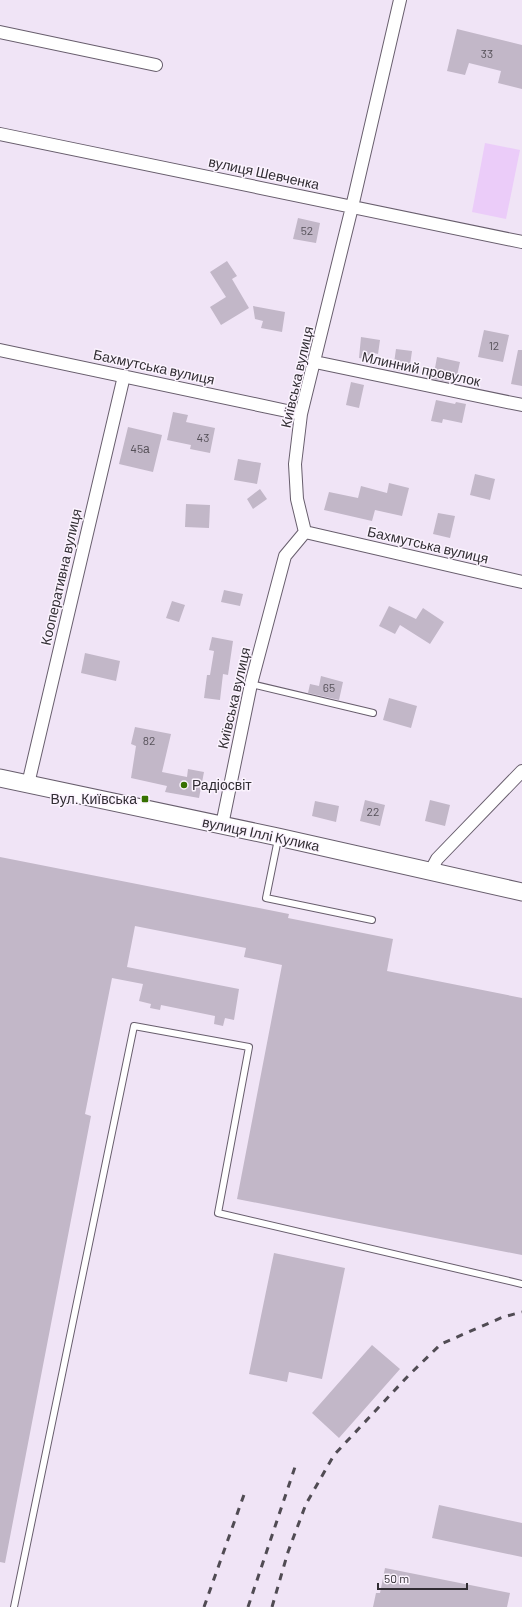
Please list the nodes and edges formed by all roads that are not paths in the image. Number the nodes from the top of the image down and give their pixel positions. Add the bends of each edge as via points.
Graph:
1 (400, 0) edge
2 (0, 32) edge
3 (156, 65) dead end
4 (0, 134) edge
5 (352, 207) junction
6 (522, 242) edge
7 (0, 350) edge
8 (315, 362) junction
9 (124, 376) junction
10 (522, 405) edge
11 (301, 414) junction
12 (305, 532) junction
13 (522, 582) edge
14 (251, 684) junction
15 (373, 713) dead end
16 (522, 772) edge
17 (0, 778) edge
18 (28, 784) junction
19 (222, 825) junction
20 (278, 837) junction
21 (430, 872) junction
22 (522, 892) edge
23 (372, 920) dead end
24 (522, 1284) edge
25 (14, 1607) edge

1 - 5 street, Київська вулиця
2 - 3 street
4 - 5 street, вулиця Шевченка
5 - 6 street, вулиця Шевченка
5 - 8 street, Київська вулиця
7 - 9 street, Бахмутська вулиця
8 - 10 street, Млинний провулок
8 - 11 street, Київська вулиця
9 - 11 street, Бахмутська вулиця
9 - 18 street, Кооперативна вулиця
11 - 12 street, Київська вулиця via 295,464 297,499
12 - 13 street, Бахмутська вулиця
12 - 14 street, Київська вулиця via 285,556
14 - 15 lane
14 - 19 street, Київська вулиця
16 - 21 street via 438,859
17 - 18 street, вулиця Іллі Кулика
18 - 19 street, вулиця Іллі Кулика
19 - 20 street, вулиця Іллі Кулика
20 - 21 street, вулиця Іллі Кулика
20 - 23 lane via 266,898
21 - 22 street, вулиця Іллі Кулика
24 - 25 lane via 218,1213 249,1047 134,1026

